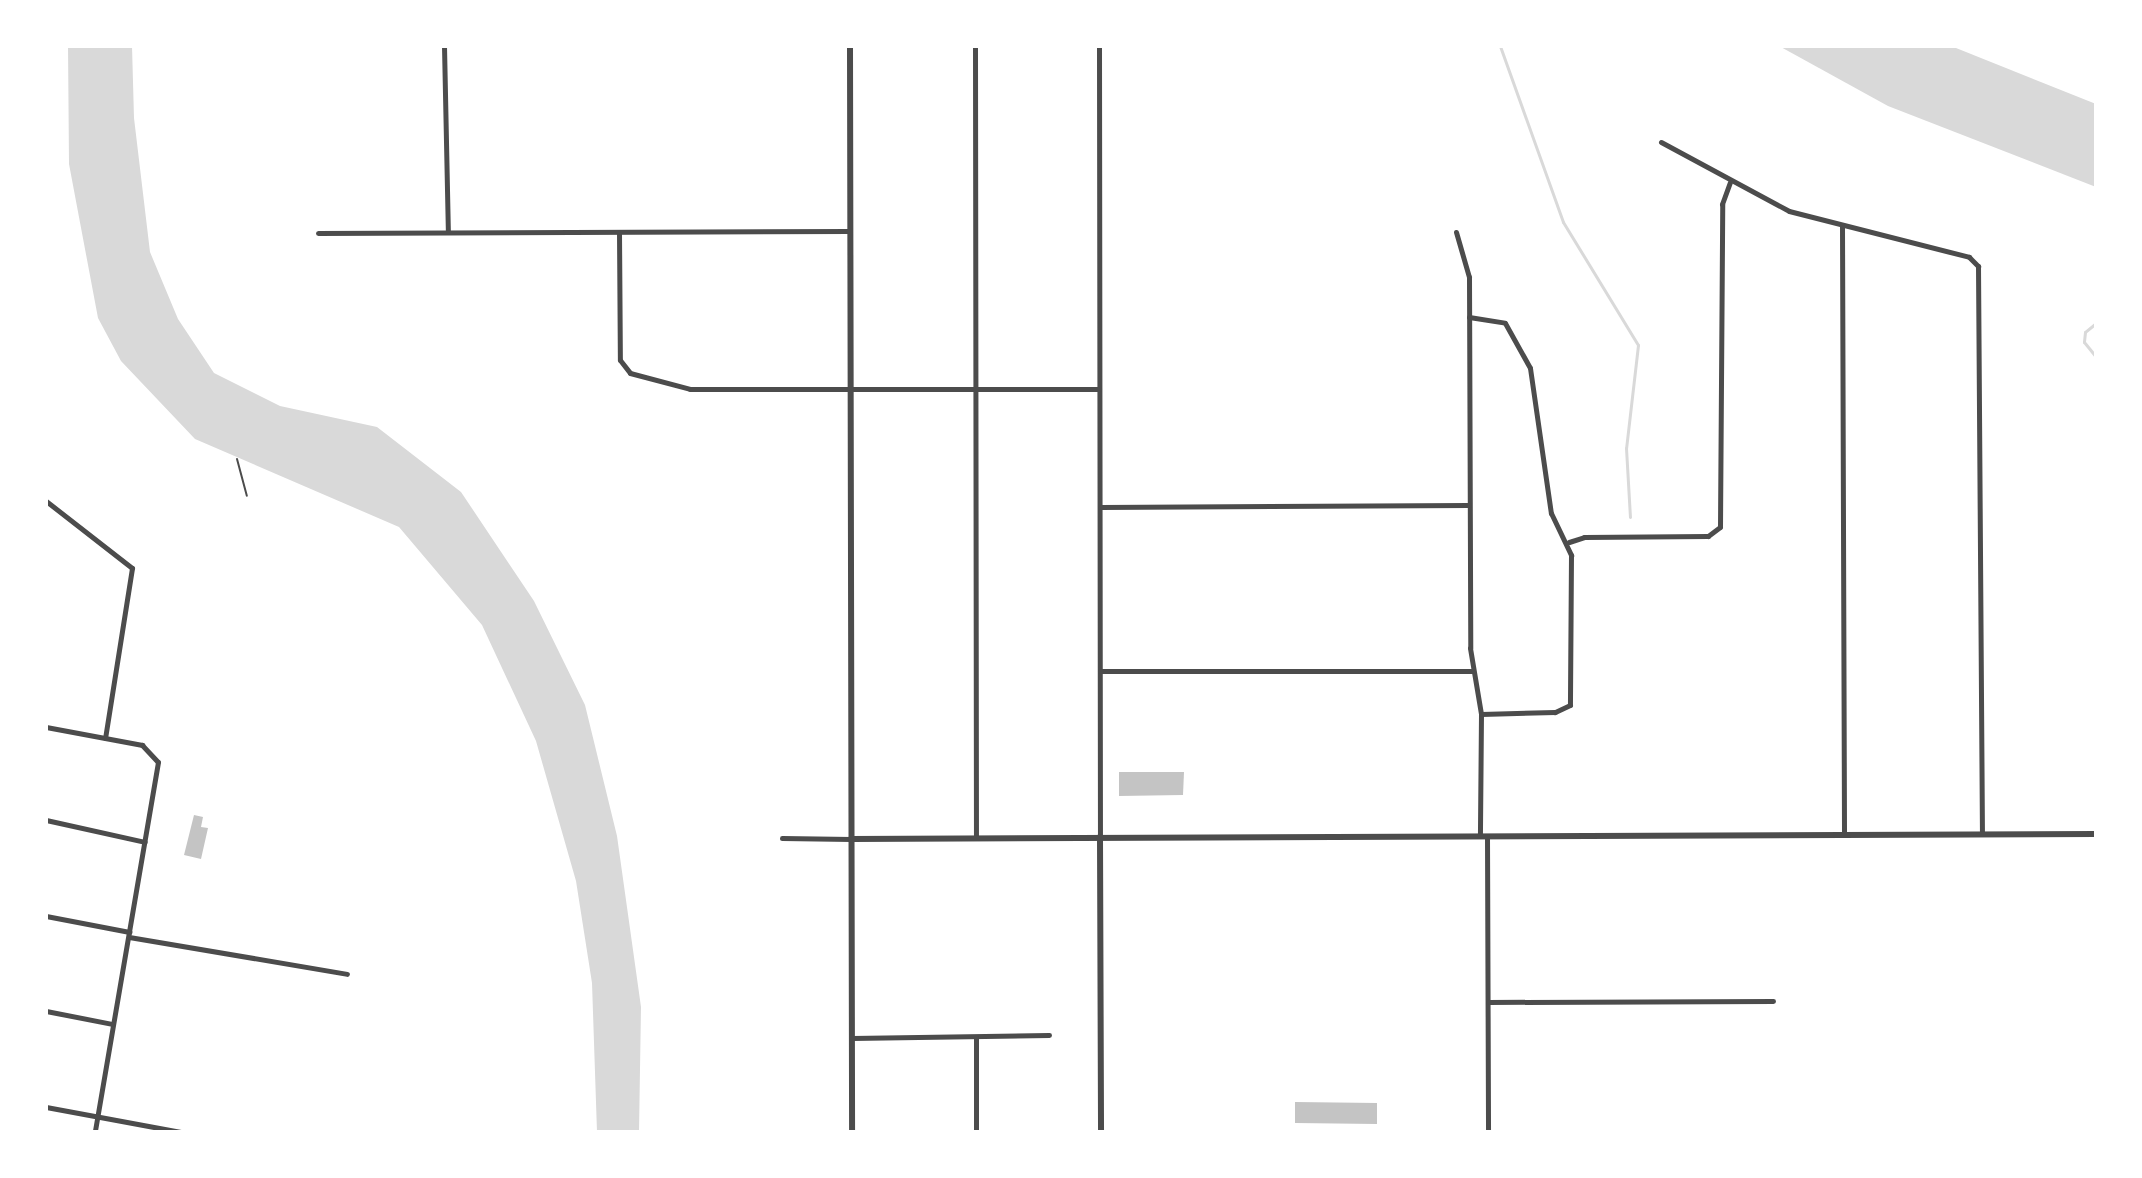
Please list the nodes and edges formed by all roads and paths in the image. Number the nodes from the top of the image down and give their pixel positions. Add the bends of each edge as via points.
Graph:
1 (444, 46) edge
2 (850, 46) edge
3 (975, 46) edge
4 (1099, 46) edge
5 (1661, 142) dead end
6 (1730, 182) junction
7 (1842, 225) junction
8 (850, 231) junction
9 (448, 232) junction
10 (619, 232) junction
11 (1456, 232) dead end
12 (318, 233) dead end
13 (1469, 317) junction
14 (850, 389) junction
15 (1099, 389) junction
16 (974, 390) junction
17 (237, 459) dead end
18 (247, 496) dead end
19 (46, 501) edge
20 (1469, 505) junction
21 (1100, 507) junction
22 (1569, 542) junction
23 (1100, 671) junction
24 (1472, 671) junction
25 (1481, 714) junction
26 (46, 727) edge
27 (105, 738) junction
28 (46, 820) edge
29 (1982, 834) junction
30 (2096, 834) edge
31 (1844, 835) junction
32 (1484, 836) junction
33 (976, 837) junction
34 (1100, 837) junction
35 (782, 838) dead end
36 (851, 839) junction
37 (145, 842) junction
38 (46, 916) edge
39 (129, 935) junction
40 (347, 974) dead end
41 (1773, 1001) dead end
42 (1488, 1002) junction
43 (46, 1011) edge
44 (112, 1024) junction
45 (1049, 1035) dead end
46 (852, 1038) junction
47 (976, 1038) junction
48 (46, 1107) edge
49 (97, 1117) junction
50 (95, 1132) edge
51 (181, 1132) edge
52 (852, 1132) edge
53 (976, 1132) edge
54 (1101, 1132) edge
55 (1488, 1132) edge

1 - 9 street
2 - 8 street
3 - 16 street
4 - 15 street
5 - 6 street
6 - 7 street via 1789,211
6 - 22 street via 1722,204 1720,527 1704,536 1586,536
7 - 29 street via 1969,257 1978,266
7 - 31 street
8 - 10 street
8 - 14 street
9 - 10 street
9 - 12 street
10 - 14 street via 622,369 685,388
11 - 13 street via 1469,277
13 - 20 street
13 - 22 street via 1501,320 1528,363 1550,475 1551,513
14 - 16 street
14 - 36 street
15 - 16 street
15 - 21 street
16 - 33 street
17 - 18 lane
19 - 27 street via 131,566
20 - 21 street
20 - 24 street
21 - 23 street
22 - 25 street via 1568,708
23 - 24 street
23 - 34 street
24 - 25 street
25 - 32 street
26 - 27 street
27 - 37 street via 142,745 156,754
28 - 37 street
29 - 30 street
29 - 31 street
31 - 32 street
32 - 34 street
32 - 42 street
33 - 34 street
33 - 36 street
34 - 54 street
35 - 36 street
36 - 46 street
37 - 39 street
38 - 39 street
39 - 40 street
39 - 44 street
41 - 42 street
42 - 55 street
43 - 44 street
44 - 49 street
45 - 47 street
46 - 47 street
46 - 52 street
47 - 53 street
48 - 49 street
49 - 50 street
49 - 51 street

